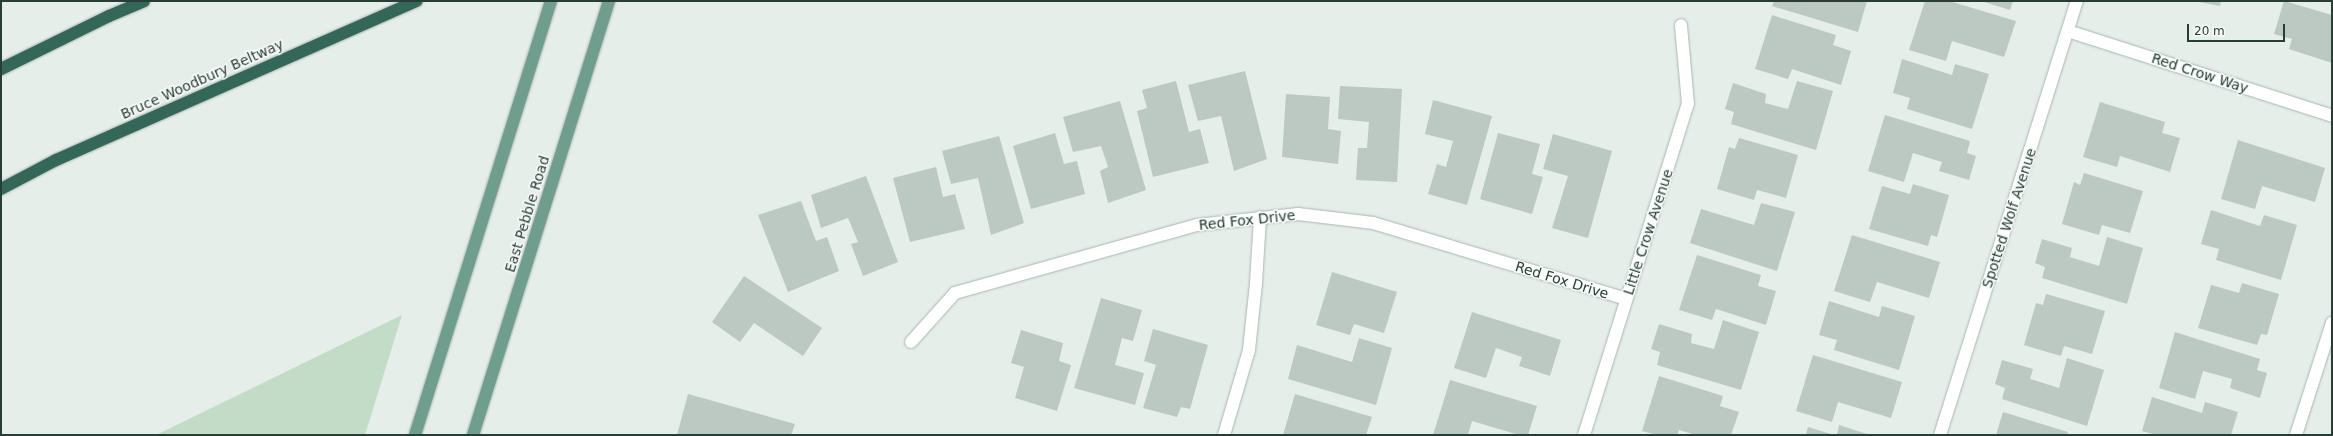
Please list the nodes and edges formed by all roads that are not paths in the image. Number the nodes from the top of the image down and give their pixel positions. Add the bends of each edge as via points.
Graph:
1 (144, 1) edge
2 (416, 1) edge
3 (551, 1) edge
4 (609, 1) edge
5 (2077, 1) edge
6 (1681, 25) dead end
7 (2068, 31) junction
8 (1, 69) edge
9 (2332, 116) edge
10 (1, 189) edge
11 (1260, 217) junction
12 (1626, 299) junction
13 (2332, 323) edge
14 (911, 342) dead end
15 (415, 435) edge
16 (473, 435) edge
17 (1224, 435) edge
18 (1584, 435) edge
19 (1940, 435) edge
20 (2296, 435) edge

1 - 8 highway
2 - 10 highway, Bruce Woodbury Beltway via 56,160
3 - 15 main road
4 - 16 main road, East Pebble Road
5 - 7 street, Spotted Wolf Avenue
6 - 12 street, Little Crow Avenue via 1688,104
7 - 9 street, Red Crow Way
7 - 19 street, Spotted Wolf Avenue
11 - 12 street, Red Fox Drive via 1298,214 1373,223
11 - 14 street, Red Fox Drive via 1197,225 955,293
11 - 17 street via 1249,350
12 - 18 street, Little Crow Avenue
13 - 20 street

